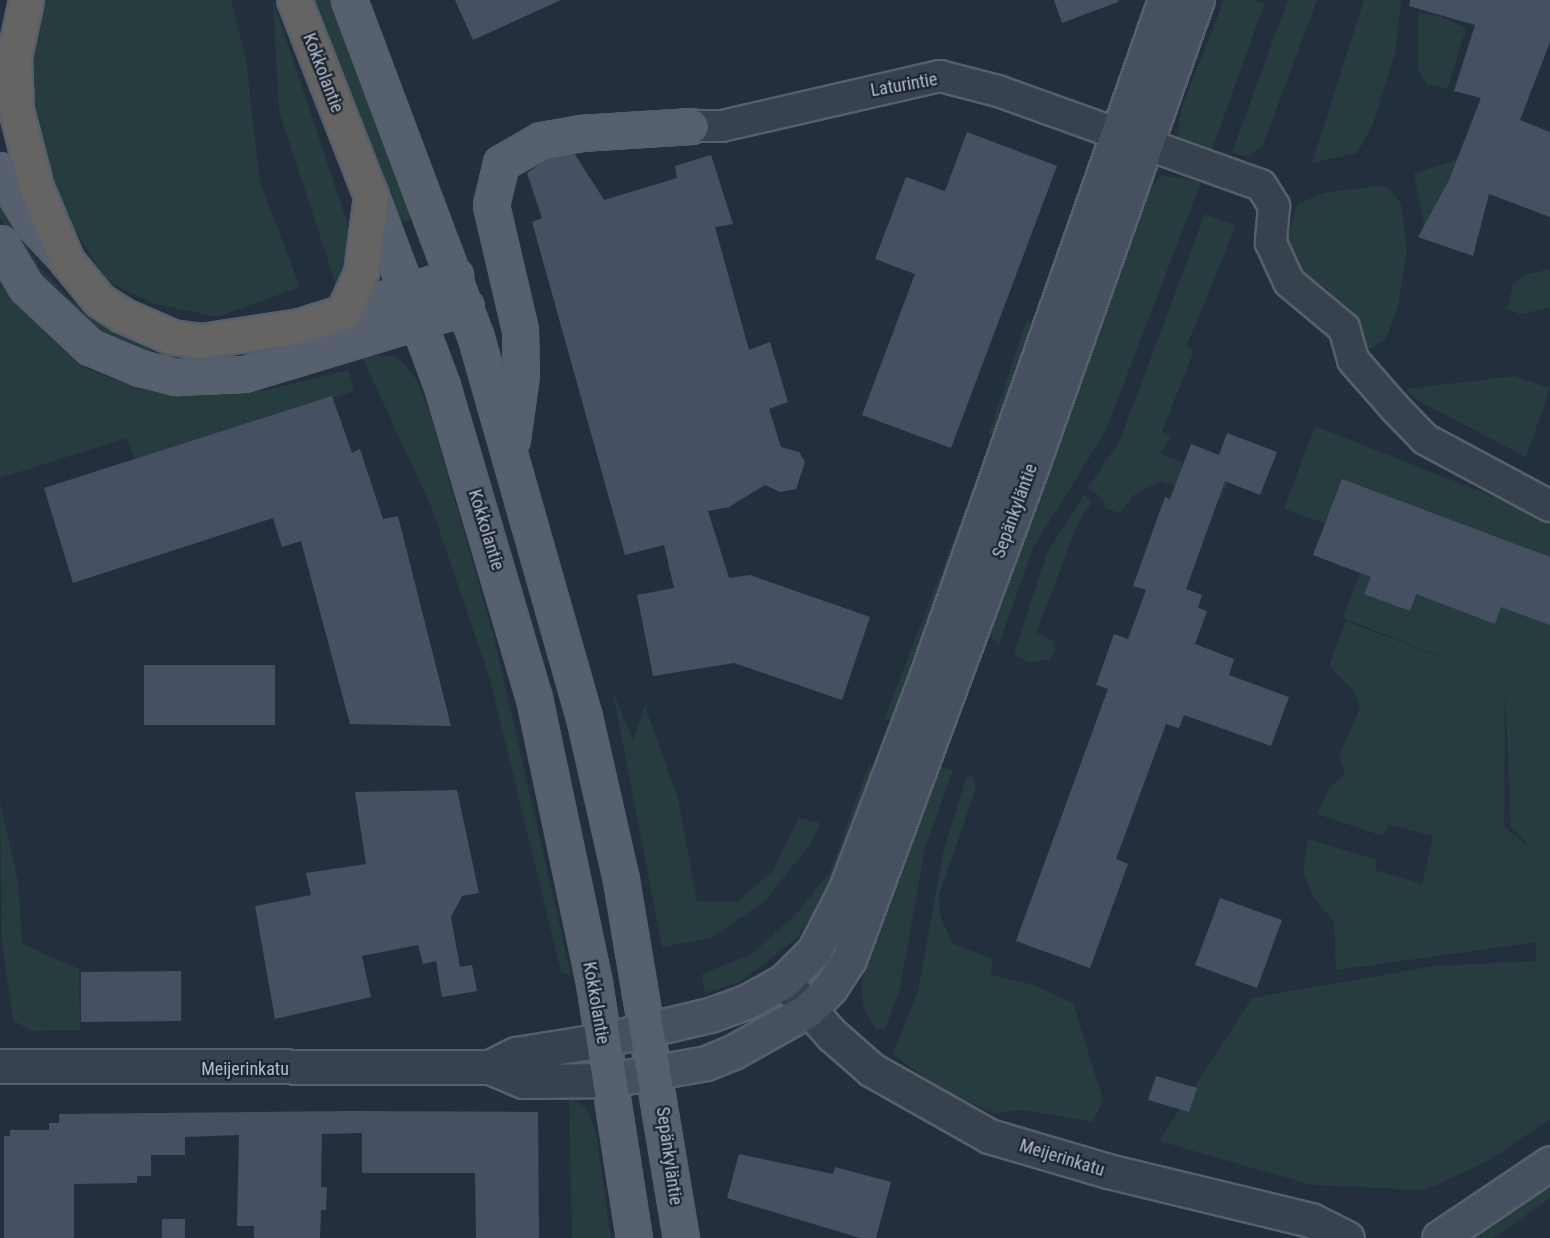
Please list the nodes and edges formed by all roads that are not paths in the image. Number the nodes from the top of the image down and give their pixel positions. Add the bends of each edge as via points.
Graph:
1 (26, 0) edge
2 (294, 0) edge
3 (349, 0) edge
4 (1165, 0) edge
5 (1197, 0) edge
6 (691, 126) joint
7 (1113, 134) junction
8 (1145, 146) junction
9 (0, 170) edge
10 (371, 196) junction
11 (0, 243) edge
12 (67, 261) junction
13 (455, 276) junction
14 (407, 291) junction
15 (466, 307) junction
16 (343, 312) junction
17 (418, 322) junction
18 (510, 450) junction
19 (1550, 506) edge
20 (784, 981) junction
21 (808, 1010) junction
22 (649, 1031) junction
23 (603, 1040) junction
24 (0, 1066) edge
25 (490, 1067) junction
26 (656, 1074) junction
27 (609, 1080) junction
28 (1550, 1163) edge
29 (634, 1238) edge
30 (681, 1238) edge
31 (1347, 1238) edge
32 (1439, 1238) edge

1 - 12 highway via 14,57 16,110 36,187
2 - 10 highway, Kokkolantie
3 - 13 main road
4 - 7 main road, Sepänkyläntie
5 - 8 main road, Sepänkyläntie
6 - 7 street, Laturintie via 722,126 940,76 998,91
6 - 18 main road via 580,133 541,140 501,163 490,205 520,330 521,374
7 - 8 street, Laturintie
7 - 20 main road, Sepänkyläntie via 927,675 845,891 814,951
8 - 19 street, Laturintie via 1261,185 1274,206 1271,243 1289,282 1344,328 1353,360 1395,408 1425,439
8 - 21 main road, Sepänkyläntie via 849,959 830,988
9 - 12 main road via 33,225
10 - 14 main road, Kokkolantie
10 - 16 highway via 361,273
11 - 17 main road via 26,287 90,347 140,368 177,377 244,375
12 - 16 highway via 99,300 172,337 229,340
13 - 14 main road
13 - 15 main road
14 - 16 main road
14 - 17 main road, Kokkolantie
15 - 17 main road
15 - 18 main road
17 - 23 main road, Kokkolantie via 534,698
18 - 22 main road via 584,717 621,880
20 - 21 street, Meijerinkatu
20 - 22 main road, Meijerinkatu via 710,1015
21 - 26 main road, Meijerinkatu via 733,1052
21 - 31 street, Meijerinkatu via 872,1070 989,1136 1108,1172 1311,1220
22 - 23 main road, Meijerinkatu
22 - 26 main road
23 - 25 street, Meijerinkatu via 516,1054
23 - 27 main road, Kokkolantie
24 - 25 street, Meijerinkatu
25 - 27 street, Meijerinkatu via 523,1082
26 - 27 main road, Meijerinkatu
26 - 30 main road, Sepänkyläntie
27 - 29 main road
28 - 32 main road

